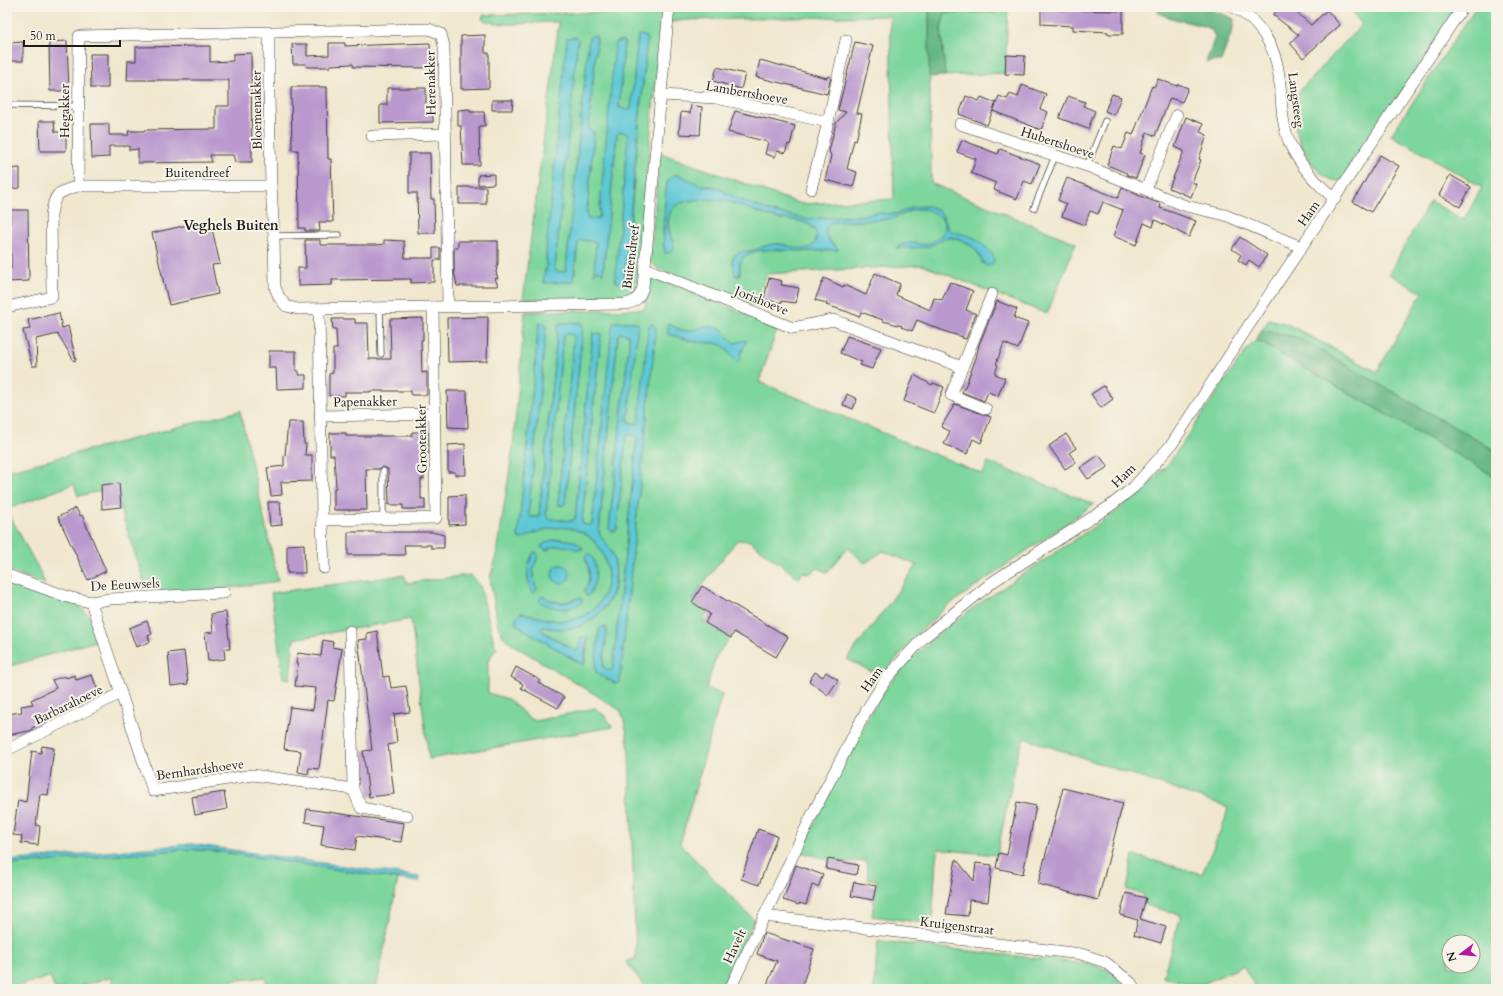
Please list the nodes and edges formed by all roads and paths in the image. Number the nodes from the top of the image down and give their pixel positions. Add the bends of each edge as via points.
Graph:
1 (669, 7) edge
2 (1233, 7) edge
3 (1463, 7) edge
4 (269, 33) junction
5 (79, 36) joint
6 (846, 40) dead end
7 (661, 95) junction
8 (7, 106) edge
9 (78, 106) junction
10 (1177, 115) dead end
11 (1105, 120) dead end
12 (828, 122) junction
13 (960, 124) dead end
14 (445, 134) junction
15 (372, 136) dead end
16 (1055, 156) junction
17 (1087, 166) junction
18 (78, 186) junction
19 (271, 186) junction
20 (811, 189) dead end
21 (1146, 189) junction
22 (1335, 198) junction
23 (1034, 208) dead end
24 (274, 236) junction
25 (339, 236) dead end
26 (1301, 248) junction
27 (645, 268) junction
28 (992, 294) dead end
29 (448, 306) junction
30 (7, 307) edge
31 (433, 307) junction
32 (380, 308) junction
33 (319, 309) junction
34 (381, 354) dead end
35 (962, 367) junction
36 (986, 409) dead end
37 (434, 414) junction
38 (320, 416) junction
39 (383, 471) dead end
40 (322, 520) junction
41 (383, 520) junction
42 (324, 568) dead end
43 (7, 575) edge
44 (224, 593) dead end
45 (90, 602) junction
46 (350, 631) dead end
47 (121, 693) junction
48 (7, 750) edge
49 (353, 789) junction
50 (407, 816) dead end
51 (764, 916) junction
52 (730, 989) edge
53 (1134, 989) edge

1 - 7 street, Buitendreef
2 - 22 street, Langsteeg via 1255,23 1267,37 1278,65 1284,121 1289,141 1299,161 1321,187
3 - 22 street, Ham
4 - 5 street, Herenakker
4 - 14 street, Herenakker via 429,29 441,34 444,46
4 - 19 street, Bloemenakker
5 - 9 street, Hegakker
6 - 12 street
7 - 12 street, Lambertshoeve via 716,98
7 - 27 street, Buitendreef
8 - 9 lane
9 - 18 street, Hegakker
10 - 21 street
11 - 17 lane
12 - 20 street
13 - 16 street, Hubertshoeve
14 - 15 street, Herenakker
14 - 29 street, Herenakker
16 - 17 street, Hubertshoeve
16 - 23 lane
17 - 21 street, Hubertshoeve
18 - 19 street, Buitendreef
18 - 30 street, Buitendreef via 57,195 54,202 51,215 52,297
19 - 24 street, Buitendreef
21 - 26 street, Hubertshoeve via 1186,206 1225,215
22 - 26 street, Ham
24 - 25 lane
24 - 33 street, Buitendreef via 275,287 279,297 286,306
26 - 51 street, Ham via 1172,444 1134,487 1110,506 994,581 923,638 886,679 866,710
27 - 29 street, Buitendreef via 641,295 633,303
27 - 35 street, Jorishoeve via 793,328 833,320
28 - 35 street
29 - 31 street, Buitendreef
31 - 32 street, Buitendreef
31 - 37 street, Grooteakker
32 - 33 street, Buitendreef
32 - 34 lane
33 - 38 street
35 - 36 street via 951,395
37 - 38 street, Papenakker
37 - 41 street, Grooteakker via 436,518
38 - 40 street
39 - 41 lane
40 - 41 street, Grooteakker
40 - 42 street
43 - 45 street, De Eeuwsels via 71,598
44 - 45 street, De Eeuwsels
45 - 47 street, Bernhardshoeve
46 - 49 street
47 - 48 street, Barbarahoeve
47 - 49 street, Bernhardshoeve via 153,791 253,776
49 - 50 street via 361,808
51 - 52 street, Havelt
51 - 53 street, Kruigenstraat via 1081,954 1105,962 1131,983

